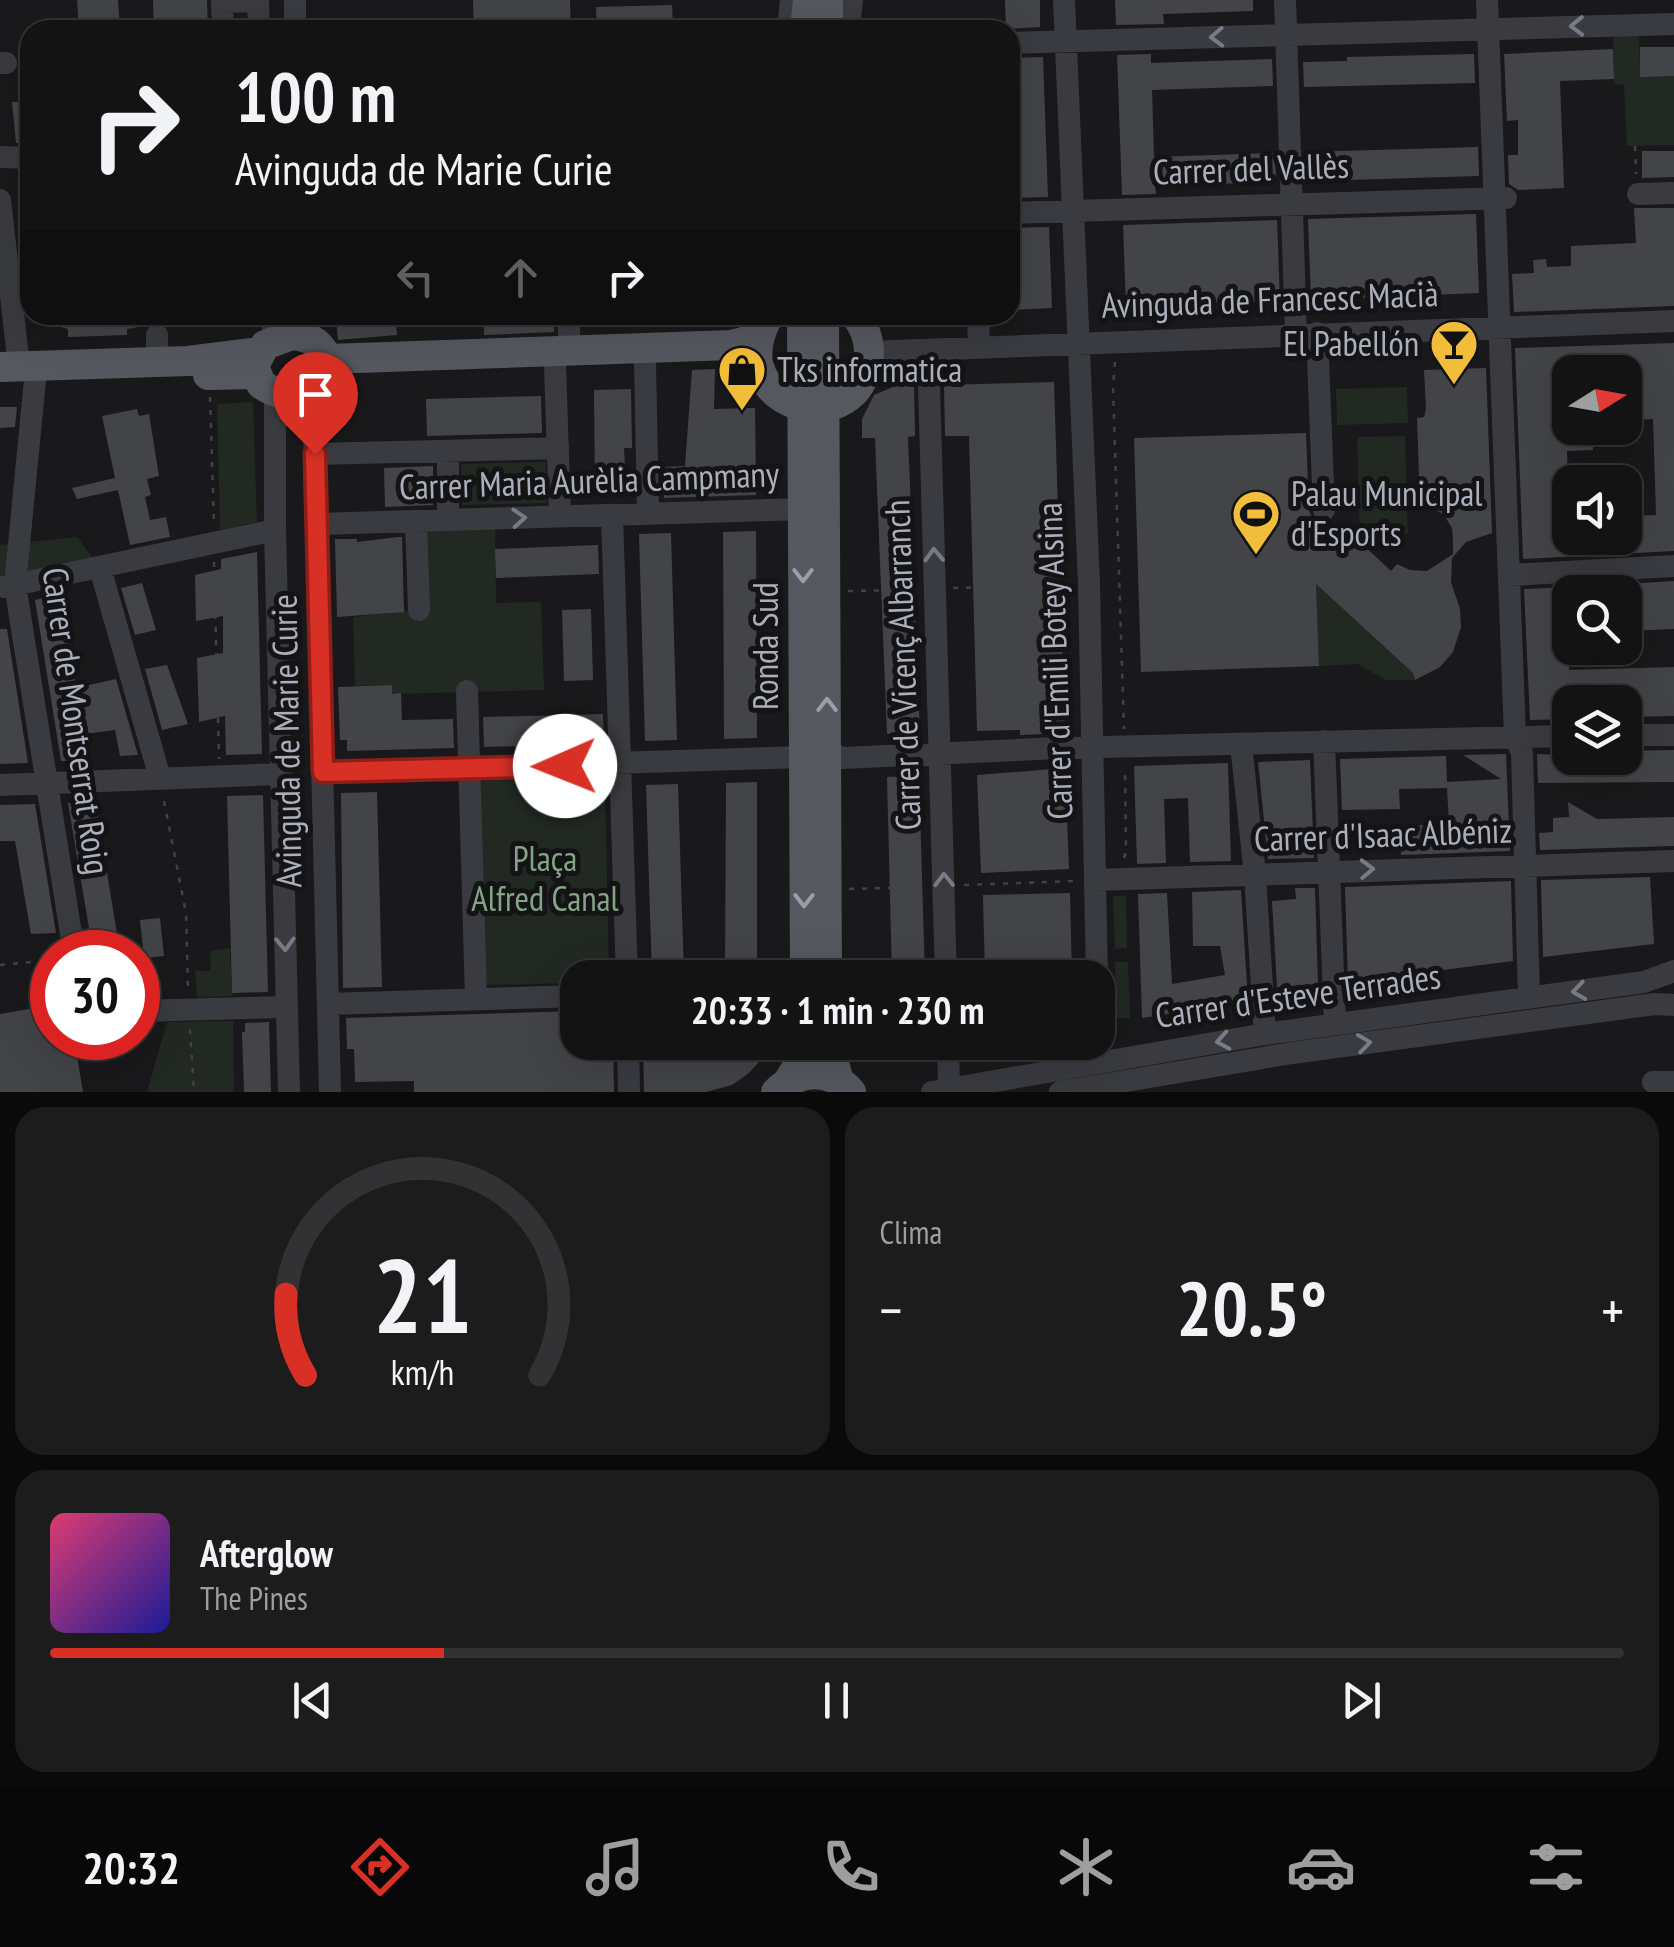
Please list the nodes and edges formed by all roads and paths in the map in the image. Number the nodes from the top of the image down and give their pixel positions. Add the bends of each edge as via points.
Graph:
1 (1064, 0) edge
2 (1285, 0) edge
3 (1487, 0) edge
4 (222, 1) edge
5 (258, 1) edge
6 (1674, 24) edge
7 (1488, 28) junction
8 (1286, 35) junction
9 (1066, 42) junction
10 (1020, 43) edge
11 (1635, 146) dead end
12 (1674, 193) edge
13 (1638, 194) joint
14 (1501, 198) junction
15 (0, 200) edge
16 (1292, 202) junction
17 (1072, 210) junction
18 (1020, 213) edge
19 (1674, 321) edge
20 (567, 325) edge
21 (762, 325) edge
22 (765, 325) edge
23 (803, 325) edge
24 (823, 325) edge
25 (861, 325) edge
26 (978, 325) edge
27 (1498, 328) junction
28 (1306, 333) junction
29 (1117, 340) junction
30 (1079, 342) junction
31 (979, 347) junction
32 (928, 350) junction
33 (870, 352) junction
34 (267, 354) edge
35 (317, 355) edge
36 (562, 358) junction
37 (645, 362) junction
38 (757, 362) junction
39 (13, 374) edge
40 (210, 375) junction
41 (813, 407) junction
42 (558, 448) junction
43 (448, 451) junction
44 (315, 454) junction
45 (803, 509) junction
46 (1324, 510) dead end
47 (560, 514) junction
48 (648, 514) junction
49 (612, 515) junction
50 (448, 520) junction
51 (416, 522) junction
52 (316, 524) junction
53 (274, 530) junction
54 (214, 542) junction
55 (1674, 566) edge
56 (100, 568) junction
57 (1510, 575) junction
58 (1089, 584) junction
59 (8, 586) edge
60 (935, 589) junction
61 (826, 591) junction
62 (420, 610) dead end
63 (467, 692) dead end
64 (1674, 735) edge
65 (1515, 736) junction
66 (1552, 736) edge
67 (1642, 736) edge
68 (1324, 742) junction
69 (1241, 744) junction
70 (1094, 747) junction
71 (1124, 747) junction
72 (940, 752) junction
73 (815, 754) junction
74 (619, 764) junction
75 (469, 768) junction
76 (323, 772) junction
77 (280, 774) junction
78 (219, 776) junction
79 (160, 778) junction
80 (48, 783) junction
81 (0, 785) edge
82 (1674, 861) edge
83 (1524, 865) junction
84 (1328, 870) junction
85 (1255, 875) junction
86 (1120, 879) junction
87 (1095, 880) junction
88 (71, 930) edge
89 (626, 960) edge
90 (806, 960) edge
91 (827, 960) edge
92 (946, 960) edge
93 (1097, 960) edge
94 (30, 962) edge
95 (0, 965) edge
96 (1674, 970) edge
97 (560, 996) edge
98 (476, 998) junction
99 (1529, 998) junction
100 (328, 1004) junction
101 (1674, 1005) edge
102 (286, 1007) junction
103 (188, 1009) junction
104 (160, 1010) edge
105 (1336, 1024) junction
106 (1265, 1034) junction
107 (628, 1060) edge
108 (800, 1060) edge
109 (835, 1060) edge
110 (945, 1060) edge
111 (1098, 1062) joint
112 (782, 1086) edge
113 (846, 1086) edge
114 (940, 1091) edge
115 (194, 1092) edge
116 (289, 1092) edge
117 (330, 1092) edge
118 (629, 1092) edge
119 (1060, 1092) edge

1 - 9 street, Carrer d'Emili Botey Alsina
2 - 8 street
3 - 7 street
4 - 5 street
6 -> 7 street
7 - 8 street
7 - 14 street
8 -> 9 street
8 - 16 street
9 - 10 street
9 - 17 street, Carrer d'Emili Botey Alsina
11 - 13 path
12 - 13 street
14 - 16 street, Carrer del Vallès
14 - 27 street
15 - 39 street, Carrer de Montserrat Roig
16 - 17 street, Carrer del Vallès
16 - 28 street
17 - 18 street, Carrer del Vallès
17 - 30 street, Carrer d'Emili Botey Alsina
19 - 27 street, Avinguda de Francesc Macià
20 - 36 street
21 - 36 main road via 731,346 611,339
22 - 38 main road
23 - 41 main road, Ronda Sud
24 - 41 main road, Ronda Sud
25 - 33 main road
26 - 31 street
27 - 28 street, Avinguda de Francesc Macià
27 - 57 street
28 - 29 street, Avinguda de Francesc Macià
28 - 46 street
29 - 30 street, Avinguda de Francesc Macià
29 - 71 path
30 - 31 street, Avinguda de Francesc Macià
30 - 58 street, Carrer d'Emili Botey Alsina
31 - 32 street, Avinguda de Francesc Macià
32 - 33 street, Avinguda de Francesc Macià
60 -> 32 street, Carrer de Vicenç Albarranch
33 - 41 main road via 865,374 849,395
34 - 35 main road via 292,335
34 - 35 main road via 294,394
34 - 39 main road via 157,348
34 - 40 main road
34 - 53 street, Avinguda de Marie Curie
35 - 36 main road
35 - 44 street, Avinguda de Marie Curie
36 - 37 main road
36 - 42 street
37 - 38 main road
37 - 48 street
38 - 41 main road via 784,400
39 - 40 main road
39 - 59 street, Carrer de Montserrat Roig
40 - 54 path
41 - 45 main road, Ronda Sud
41 - 61 main road, Ronda Sud
42 - 43 street
42 - 47 street
43 - 44 street
43 - 50 street
44 - 52 street, Avinguda de Marie Curie
45 - 48 street, Carrer Maria Aurèlia Campmany
45 -> 73 main road, Ronda Sud
47 - 49 street, Carrer Maria Aurèlia Campmany
50 -> 47 street, Carrer Maria Aurèlia Campmany
48 - 49 street, Carrer Maria Aurèlia Campmany
49 - 74 street
50 - 51 street, Carrer Maria Aurèlia Campmany
51 - 52 street, Carrer Maria Aurèlia Campmany
51 - 62 street
52 - 76 street, Avinguda de Marie Curie
53 - 54 street
53 - 77 street, Avinguda de Marie Curie
54 - 56 street
54 - 78 path
55 - 57 street
56 - 59 street
56 - 79 street
57 - 65 street
58 - 60 path
58 - 70 street, Carrer d'Emili Botey Alsina
59 - 80 street, Carrer de Montserrat Roig
60 - 61 path
60 - 72 street, Carrer de Vicenç Albarranch
73 -> 61 main road, Ronda Sud
63 - 75 street
64 - 67 street
65 - 66 street
65 - 68 street
65 - 83 street via 1522,753
68 - 69 street
68 - 84 street
69 - 71 street
69 - 85 street
70 - 71 street
70 - 72 street
70 - 87 street, Carrer d'Emili Botey Alsina
71 - 86 path via 1126,852
72 - 73 street
92 -> 72 street, Carrer de Vicenç Albarranch
73 - 74 street
73 -> 90 main road, Ronda Sud
73 - 91 main road, Ronda Sud
74 - 75 street
74 - 89 street
75 - 76 street
75 - 98 street
76 - 100 street, Avinguda de Marie Curie
77 - 78 street
77 -> 102 street, Avinguda de Marie Curie
78 - 79 street
79 - 80 street
79 - 103 path via 186,913
80 - 81 street
80 - 88 street, Carrer de Montserrat Roig
82 - 83 street, Carrer d'Isaac Albéniz
84 -> 83 street, Carrer d'Isaac Albéniz
83 - 99 street
84 - 85 street, Carrer d'Isaac Albéniz
84 - 105 street
85 - 86 street, Carrer d'Isaac Albéniz via 1184,871
85 - 106 street
86 - 87 street, Carrer d'Isaac Albéniz
87 - 93 street, Carrer d'Emili Botey Alsina
94 - 95 path
96 -> 99 street, Carrer d'Esteve Terrades via 1652,980
97 - 98 street
98 - 100 street
99 - 105 street, Carrer d'Esteve Terrades
100 - 117 street, Avinguda de Marie Curie
119 -> 101 street, Carrer d'Esteve Terrades via 1292,1053
102 - 103 street
102 - 116 street, Avinguda de Marie Curie
103 - 104 street
103 - 115 path
105 - 106 street, Carrer d'Esteve Terrades
106 -> 111 street, Carrer d'Esteve Terrades
107 - 118 street
108 - 112 main road
109 - 113 main road
110 - 114 street
111 - 114 street, Carrer d'Esteve Terrades
112 - 113 main road via 818,1074

